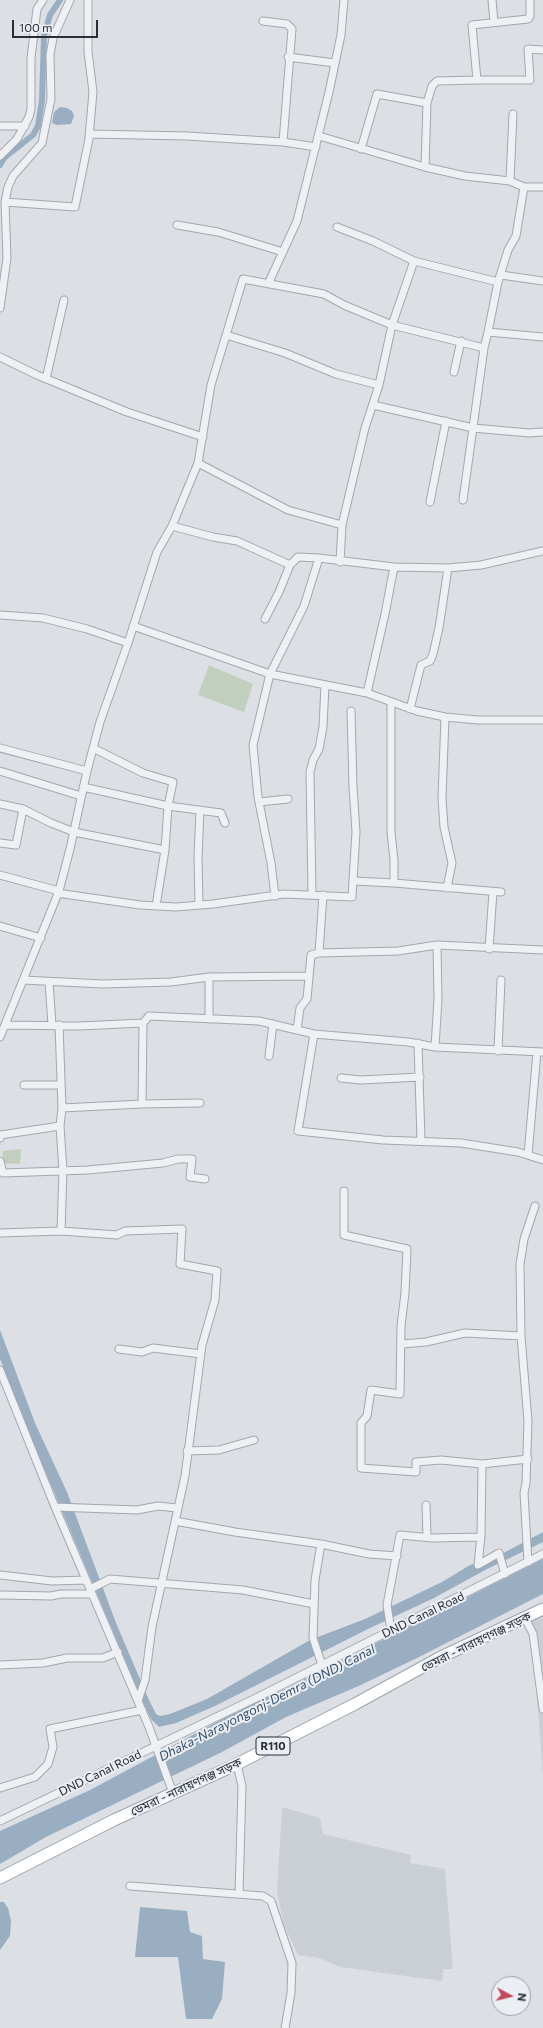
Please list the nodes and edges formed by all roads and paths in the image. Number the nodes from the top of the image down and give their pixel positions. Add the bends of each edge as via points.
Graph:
1 (43, 0) edge
2 (70, 0) edge
3 (88, 0) edge
4 (344, 0) edge
5 (492, 0) edge
6 (530, 0) edge
7 (263, 21) dead end
8 (494, 22) junction
9 (543, 50) edge
10 (288, 58) junction
11 (335, 64) junction
12 (477, 80) junction
13 (427, 103) junction
14 (514, 114) dead end
15 (0, 126) edge
16 (25, 126) junction
17 (90, 134) junction
18 (319, 136) junction
19 (283, 142) junction
20 (316, 147) junction
21 (361, 149) junction
22 (0, 156) edge
23 (425, 167) junction
24 (510, 181) junction
25 (524, 187) junction
26 (543, 187) edge
27 (5, 202) junction
28 (177, 226) dead end
29 (337, 227) dead end
30 (284, 252) junction
31 (414, 261) junction
32 (499, 279) junction
33 (543, 281) edge
34 (269, 282) junction
35 (64, 300) dead end
36 (0, 308) edge
37 (392, 325) junction
38 (488, 332) junction
39 (226, 335) junction
40 (543, 337) edge
41 (461, 341) junction
42 (484, 348) junction
43 (0, 357) edge
44 (454, 372) dead end
45 (46, 379) junction
46 (379, 385) junction
47 (373, 405) junction
48 (446, 421) junction
49 (473, 428) junction
50 (543, 432) edge
51 (203, 437) junction
52 (198, 463) junction
53 (463, 500) dead end
54 (430, 502) dead end
55 (342, 525) junction
56 (172, 526) junction
57 (543, 551) edge
58 (319, 558) junction
59 (340, 562) junction
60 (290, 565) junction
61 (394, 567) junction
62 (448, 568) junction
63 (0, 615) edge
64 (265, 619) dead end
65 (133, 626) junction
66 (128, 643) junction
67 (270, 674) junction
68 (325, 685) junction
69 (366, 693) junction
70 (391, 702) junction
71 (410, 708) junction
72 (351, 711) dead end
73 (445, 717) junction
74 (543, 720) edge
75 (0, 748) edge
76 (93, 748) junction
77 (0, 770) edge
78 (86, 771) junction
79 (84, 787) junction
80 (81, 796) junction
81 (288, 799) dead end
82 (259, 802) junction
83 (0, 804) edge
84 (168, 806) junction
85 (24, 809) junction
86 (200, 810) junction
87 (225, 823) dead end
88 (74, 832) junction
89 (0, 842) edge
90 (165, 850) junction
91 (0, 875) edge
92 (354, 882) junction
93 (394, 883) junction
94 (447, 888) junction
95 (58, 892) junction
96 (493, 892) junction
97 (501, 892) dead end
98 (312, 895) junction
99 (323, 895) junction
100 (275, 896) junction
101 (199, 905) junction
102 (156, 906) junction
103 (0, 926) edge
104 (41, 938) junction
105 (437, 945) junction
106 (489, 949) junction
107 (543, 950) edge
108 (319, 953) junction
109 (309, 976) junction
110 (209, 977) junction
111 (23, 980) junction
112 (501, 980) dead end
113 (49, 982) junction
114 (209, 1019) junction
115 (143, 1023) junction
116 (273, 1024) junction
117 (5, 1025) junction
118 (55, 1025) junction
119 (297, 1030) junction
120 (314, 1034) junction
121 (0, 1037) edge
122 (418, 1044) junction
123 (435, 1047) junction
124 (498, 1051) junction
125 (540, 1052) edge
126 (269, 1056) dead end
127 (420, 1077) junction
128 (341, 1078) dead end
129 (24, 1085) dead end
130 (61, 1085) junction
131 (200, 1103) dead end
132 (142, 1104) junction
133 (62, 1108) junction
134 (60, 1126) junction
135 (0, 1138) edge
136 (421, 1141) junction
137 (528, 1155) junction
138 (543, 1160) edge
139 (0, 1161) edge
140 (63, 1170) junction
141 (205, 1178) dead end
142 (344, 1191) dead end
143 (535, 1206) dead end
144 (61, 1231) junction
145 (0, 1233) edge
146 (521, 1336) junction
147 (402, 1344) junction
148 (119, 1348) dead end
149 (201, 1354) junction
150 (0, 1370) edge
151 (254, 1440) dead end
152 (187, 1451) junction
153 (528, 1459) junction
154 (482, 1464) junction
155 (426, 1505) dead end
156 (55, 1507) junction
157 (178, 1508) junction
158 (175, 1521) junction
159 (427, 1537) junction
160 (481, 1537) junction
161 (321, 1544) junction
162 (543, 1554) edge
163 (397, 1556) junction
164 (528, 1562) junction
165 (505, 1574) junction
166 (0, 1575) edge
167 (86, 1580) junction
168 (162, 1584) junction
169 (91, 1591) junction
170 (0, 1595) edge
171 (314, 1604) junction
172 (543, 1609) edge
173 (525, 1618) junction
174 (391, 1630) junction
175 (118, 1652) junction
176 (0, 1665) edge
177 (322, 1665) junction
178 (138, 1701) junction
179 (542, 1709) edge
180 (142, 1710) junction
181 (157, 1745) junction
182 (237, 1764) junction
183 (0, 1788) edge
184 (173, 1794) junction
185 (0, 1821) edge
186 (0, 1878) edge
187 (130, 1886) dead end
188 (239, 1894) junction
189 (285, 2028) edge

1 - 16 street via 36,15 31,58 31,109
2 - 27 street via 53,38 50,56 51,99 42,143 13,176
3 - 17 street via 88,52 93,92
4 - 11 street
5 - 8 street
6 - 8 street via 528,20
7 - 10 street via 292,28
8 - 12 street via 472,25
9 - 12 street via 528,49 530,80
10 - 11 street
10 - 19 street
11 - 18 street
12 - 13 street via 437,81 429,92
13 - 21 street via 377,94
13 - 23 street
14 - 24 street
15 - 16 street
16 - 22 street via 17,139
17 - 19 street via 187,136
17 - 27 street via 76,207
18 - 20 street
18 - 21 street
19 - 20 street
20 - 30 street via 297,221
21 - 23 street
23 - 24 street via 465,176
24 - 25 street
25 - 26 street
25 - 32 street via 516,236 508,250
27 - 36 street via 6,258
28 - 30 street via 218,232
29 - 31 street
30 - 34 street
31 - 32 street
31 - 37 street
32 - 33 street
32 - 38 street
34 - 37 street via 324,294 344,306
34 - 39 street via 243,279
35 - 45 street
37 - 41 street
37 - 46 street
38 - 40 street
38 - 42 street
39 - 46 street via 285,353 336,374
39 - 51 street via 211,385
41 - 42 street
41 - 44 street
42 - 49 street
43 - 45 street
45 - 51 street via 133,414
46 - 47 street
47 - 48 street
47 - 55 street
48 - 49 street
48 - 54 street
49 - 50 street
49 - 53 street
51 - 52 street
52 - 55 street via 288,510
52 - 56 street
55 - 59 street
56 - 60 street via 237,541
56 - 65 street via 157,552
57 - 62 street
58 - 59 street
58 - 60 street via 298,556
58 - 67 street via 304,606
59 - 61 street
60 - 64 street
61 - 62 street
61 - 69 street
62 - 71 street via 434,654 430,661 421,665
63 - 66 street via 43,618
65 - 66 street
65 - 67 street
66 - 76 street
67 - 68 street
67 - 82 street via 253,745
68 - 69 street
68 - 98 street via 323,727 319,749 310,772
69 - 70 street
70 - 71 street
70 - 93 street via 391,832
71 - 73 street
72 - 92 street via 356,832
73 - 74 street
73 - 94 street via 442,798 444,827 452,863
75 - 78 street
76 - 78 street
76 - 84 street via 143,774 173,782
77 - 80 street
78 - 79 street
79 - 80 street
79 - 84 street
80 - 88 street
81 - 82 street
82 - 100 street
83 - 85 street
84 - 86 street
84 - 90 street
85 - 88 street
85 - 89 street via 16,845
86 - 87 street via 222,813
86 - 101 street
88 - 90 street
88 - 95 street
90 - 102 street
91 - 95 street
92 - 93 street
92 - 99 street via 352,897
93 - 94 street
94 - 96 street
95 - 102 street
95 - 104 street
96 - 97 street
96 - 106 street
98 - 99 street
98 - 100 street
99 - 108 street
100 - 101 street
101 - 102 street
103 - 104 street
104 - 111 street
105 - 106 street
105 - 108 street via 398,951
105 - 123 street via 438,999
106 - 107 street
108 - 109 street via 311,955
109 - 110 street
109 - 119 street via 306,999 300,1008
110 - 113 street via 171,982
110 - 114 street
111 - 113 street
111 - 117 street
112 - 124 street
113 - 118 street
114 - 115 street via 149,1016
114 - 116 street
115 - 118 street
115 - 132 street
116 - 119 street
116 - 126 street
117 - 118 street
117 - 121 street
118 - 130 street
119 - 120 street
120 - 122 street
120 - 136 street via 298,1131 382,1140
122 - 123 street
122 - 127 street
123 - 124 street
124 - 125 street
125 - 137 street
127 - 128 street via 360,1080
127 - 136 street
129 - 130 street
130 - 133 street
131 - 132 street
132 - 133 street
133 - 134 street
134 - 135 street via 0,1135
134 - 140 street
136 - 137 street via 461,1143
137 - 138 street
139 - 140 street via 3,1173
140 - 141 street via 163,1163 178,1159 192,1160 190,1177
140 - 144 street
142 - 147 street via 344,1235 407,1248
143 - 146 street via 524,1239 520,1264
144 - 145 street
144 - 149 street via 117,1235 125,1231 182,1229 180,1264 217,1271 215,1300
146 - 147 street via 465,1333 426,1342
146 - 153 street via 528,1421
147 - 154 street via 400,1394 371,1390 367,1416 361,1423 362,1468 416,1472 416,1462 441,1460
148 - 149 street via 142,1352 153,1348
149 - 152 street
150 - 156 street
151 - 152 street via 219,1450
152 - 157 street
153 - 154 street
153 - 164 street via 524,1494
154 - 160 street
155 - 159 street
156 - 157 street via 137,1510 158,1506
156 - 167 street
157 - 158 street
158 - 161 street
158 - 168 street
159 - 160 street
159 - 163 street via 400,1535
160 - 165 street via 478,1565 499,1553
161 - 163 street via 369,1554
161 - 171 street
162 - 164 street, DND Canal Road
163 - 174 street via 388,1605
164 - 165 street, DND Canal Road
165 - 174 street, DND Canal Road
166 - 167 street via 52,1581
167 - 169 street
168 - 169 street via 110,1579
168 - 171 street via 243,1590
168 - 178 street via 152,1627 145,1680
169 - 170 street via 51,1596
169 - 175 street
171 - 177 street via 313,1638
172 - 173 main road, ডেমরা - নারায়ণগঞ্জ সড়ক / R110
173 - 179 street via 533,1634
173 - 182 main road, ডেমরা - নারায়ণগঞ্জ সড়ক / R110 via 441,1657
174 - 177 street, DND Canal Road
175 - 176 street via 103,1658 67,1658 43,1663
175 - 178 street
177 - 181 street, DND Canal Road
178 - 180 street
180 - 181 street
180 - 183 street via 50,1729 53,1747 48,1764 35,1777
181 - 184 street
181 - 185 street, DND Canal Road
182 - 184 main road, ডেমরা - নারায়ণগঞ্জ সড়ক / R110
182 - 188 street via 242,1786
184 - 186 main road, ডেমরা - নারায়ণগঞ্জ সড়ক / R110
187 - 188 street
188 - 189 street via 263,1896 273,1905 292,1963 291,1993

